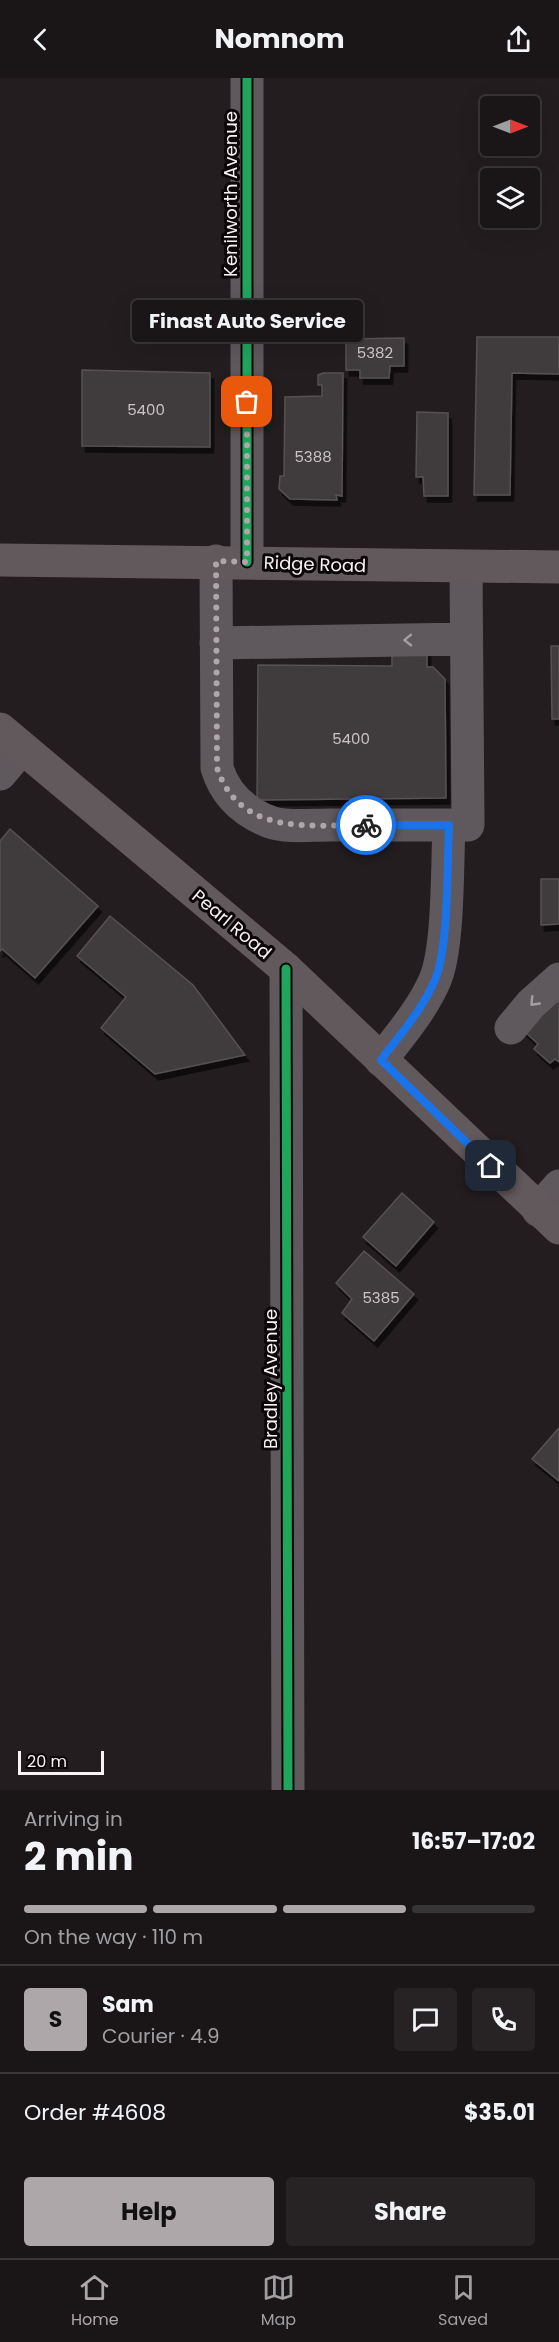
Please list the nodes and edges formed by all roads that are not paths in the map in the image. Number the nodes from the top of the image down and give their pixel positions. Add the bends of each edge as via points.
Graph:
1 (247, 78) edge
2 (0, 560) edge
3 (231, 561) junction
4 (466, 567) junction
5 (559, 567) edge
6 (466, 639) junction
7 (216, 643) junction
8 (11, 738) edge
9 (0, 774) edge
10 (449, 825) junction
11 (286, 969) junction
12 (559, 979) edge
13 (511, 1028) dead end
14 (381, 1060) junction
15 (559, 1186) edge
16 (548, 1219) edge
17 (288, 1790) edge

1 - 3 street, Kenilworth Avenue
2 - 3 main road, Ridge Road
3 - 4 main road, Ridge Road
3 - 7 street, Kenilworth Avenue
4 - 5 main road, Ridge Road
4 - 6 street
6 -> 7 street
6 - 10 street via 468,825
7 - 10 street, Kenilworth Avenue via 217,768 220,780 237,803 251,814 272,823 301,825
8 - 9 street
8 - 11 main road, Pearl Road
10 - 14 street via 444,925 436,979
11 - 14 main road, Pearl Road
11 - 17 street, Bradley Avenue
12 -> 13 street
14 - 16 main road, Pearl Road
15 - 16 street

